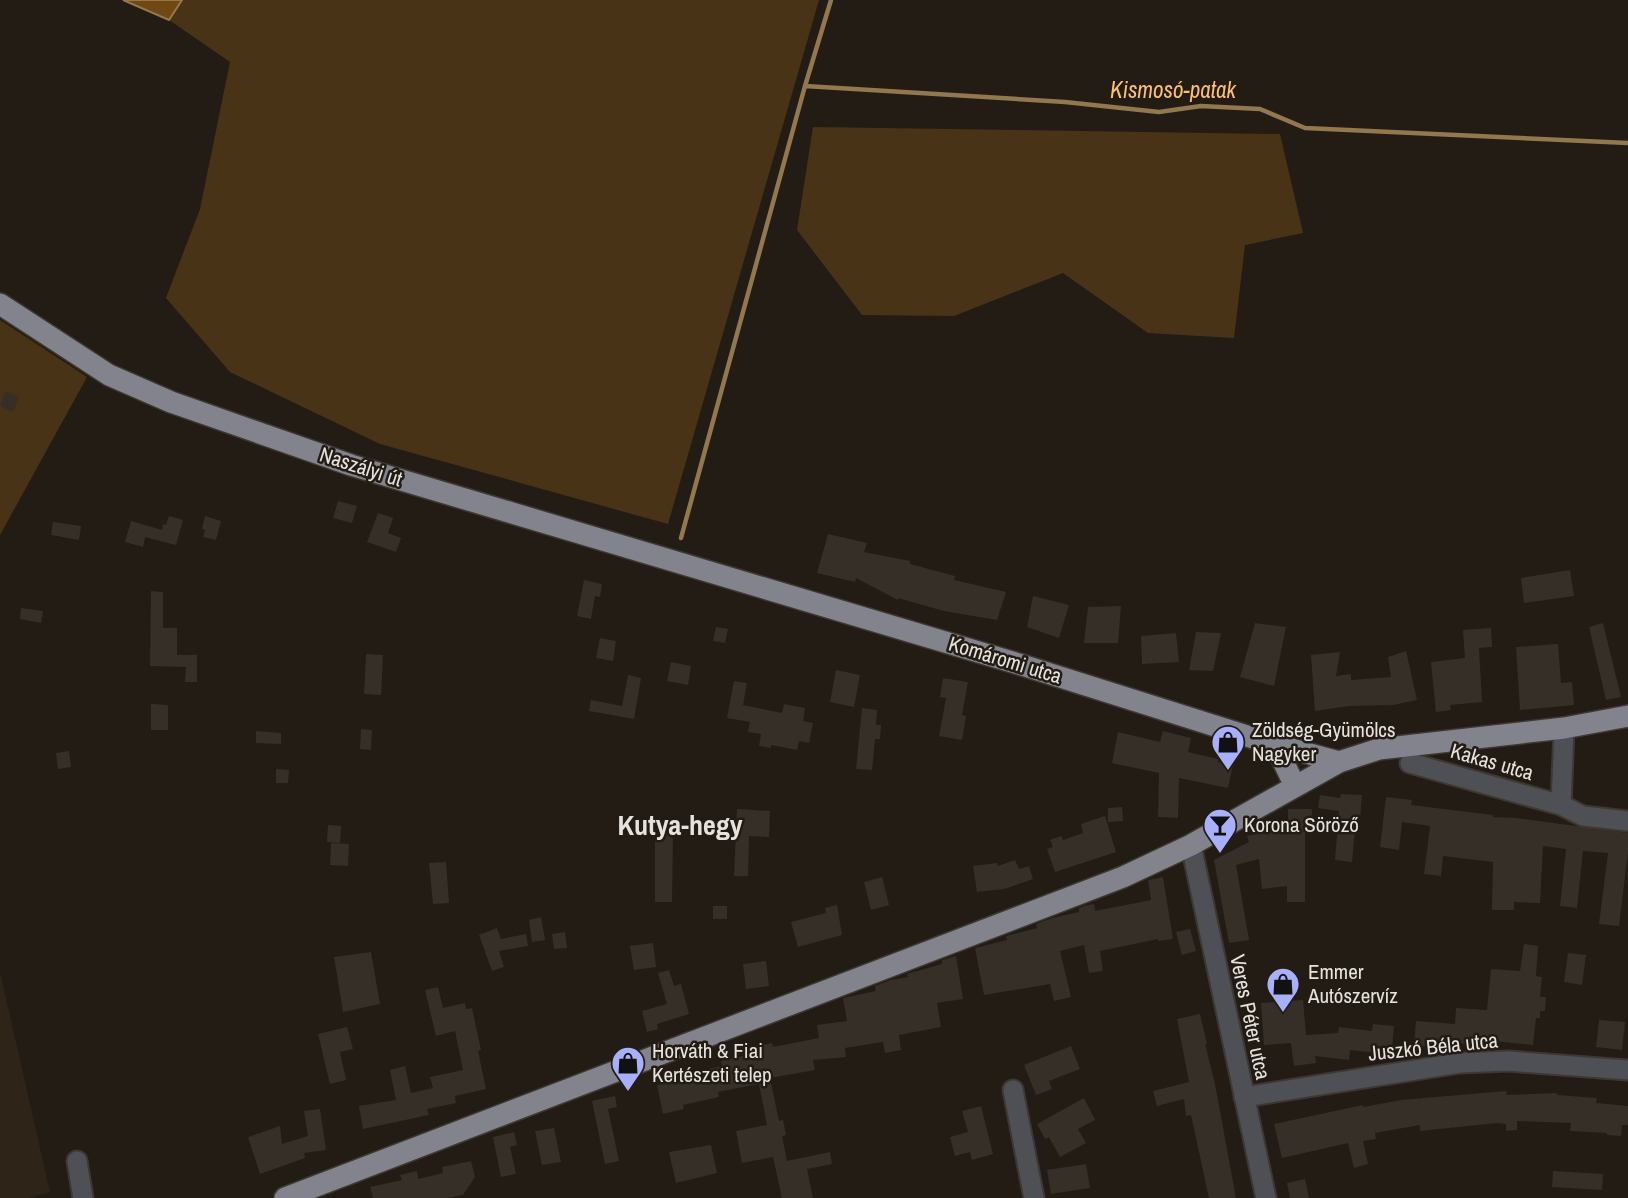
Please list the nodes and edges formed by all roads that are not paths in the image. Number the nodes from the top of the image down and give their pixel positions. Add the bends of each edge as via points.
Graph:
1 (0, 304) edge
2 (743, 581) joint
3 (1628, 716) edge
4 (1564, 728) junction
5 (1266, 742) junction
6 (1339, 762) junction
7 (1410, 763) dead end
8 (1295, 786) junction
9 (1561, 805) junction
10 (1628, 821) edge
11 (1191, 845) junction
12 (1628, 1070) edge
13 (1013, 1090) dead end
14 (1244, 1097) junction
15 (77, 1161) dead end
16 (83, 1198) edge
17 (285, 1198) edge
18 (1034, 1198) edge
19 (1266, 1198) edge

1 - 2 main road, Naszályi út via 108,375 172,402 351,465
2 - 5 main road, Komáromi utca
3 - 4 main road
4 - 6 main road via 1379,750
4 - 9 street, Kakas utca
5 - 6 main road, Komáromi utca
5 - 8 main road via 1281,757
6 - 8 main road
7 - 9 street, Kakas utca
8 - 11 main road
9 - 10 street, Kakas utca via 1583,816
11 - 14 street, Veres Péter utca
11 - 17 main road via 1110,882
12 - 14 street, Juszkó Béla utca via 1508,1061 1461,1063
13 - 18 street
14 - 19 street, Veres Péter utca
15 - 16 street

